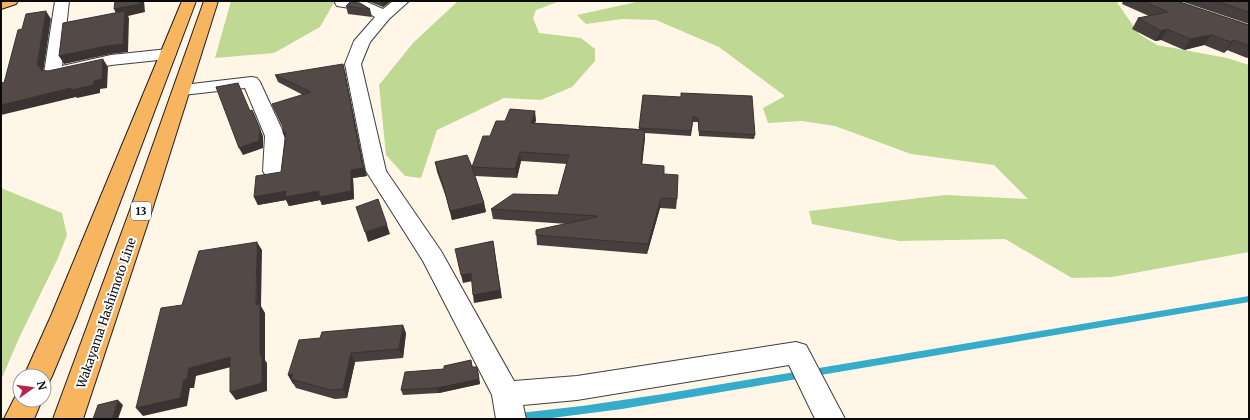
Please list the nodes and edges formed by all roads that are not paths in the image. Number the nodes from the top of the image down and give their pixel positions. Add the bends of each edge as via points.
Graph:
1 (11, 1) edge
2 (62, 1) edge
3 (189, 1) edge
4 (211, 1) edge
5 (344, 1) edge
6 (402, 1) edge
7 (1, 5) edge
8 (384, 16) junction
9 (168, 54) junction
10 (183, 90) junction
11 (273, 170) dead end
12 (41, 368) edge
13 (509, 406) edge
14 (24, 408) edge
15 (19, 419) edge
16 (68, 419) edge
17 (830, 419) edge

1 - 7 main road
2 - 9 street via 53,73 111,60
3 - 9 main road
4 - 10 main road, Wakayama Hashimoto Line / 13
5 - 8 street via 342,3 367,6
6 - 8 street
8 - 13 street via 362,41 353,64 376,171 432,257
9 - 12 main road
10 - 11 street via 251,82 275,136
10 - 16 main road, Wakayama Hashimoto Line / 13
13 - 17 street via 577,388 796,353
14 - 15 main road

